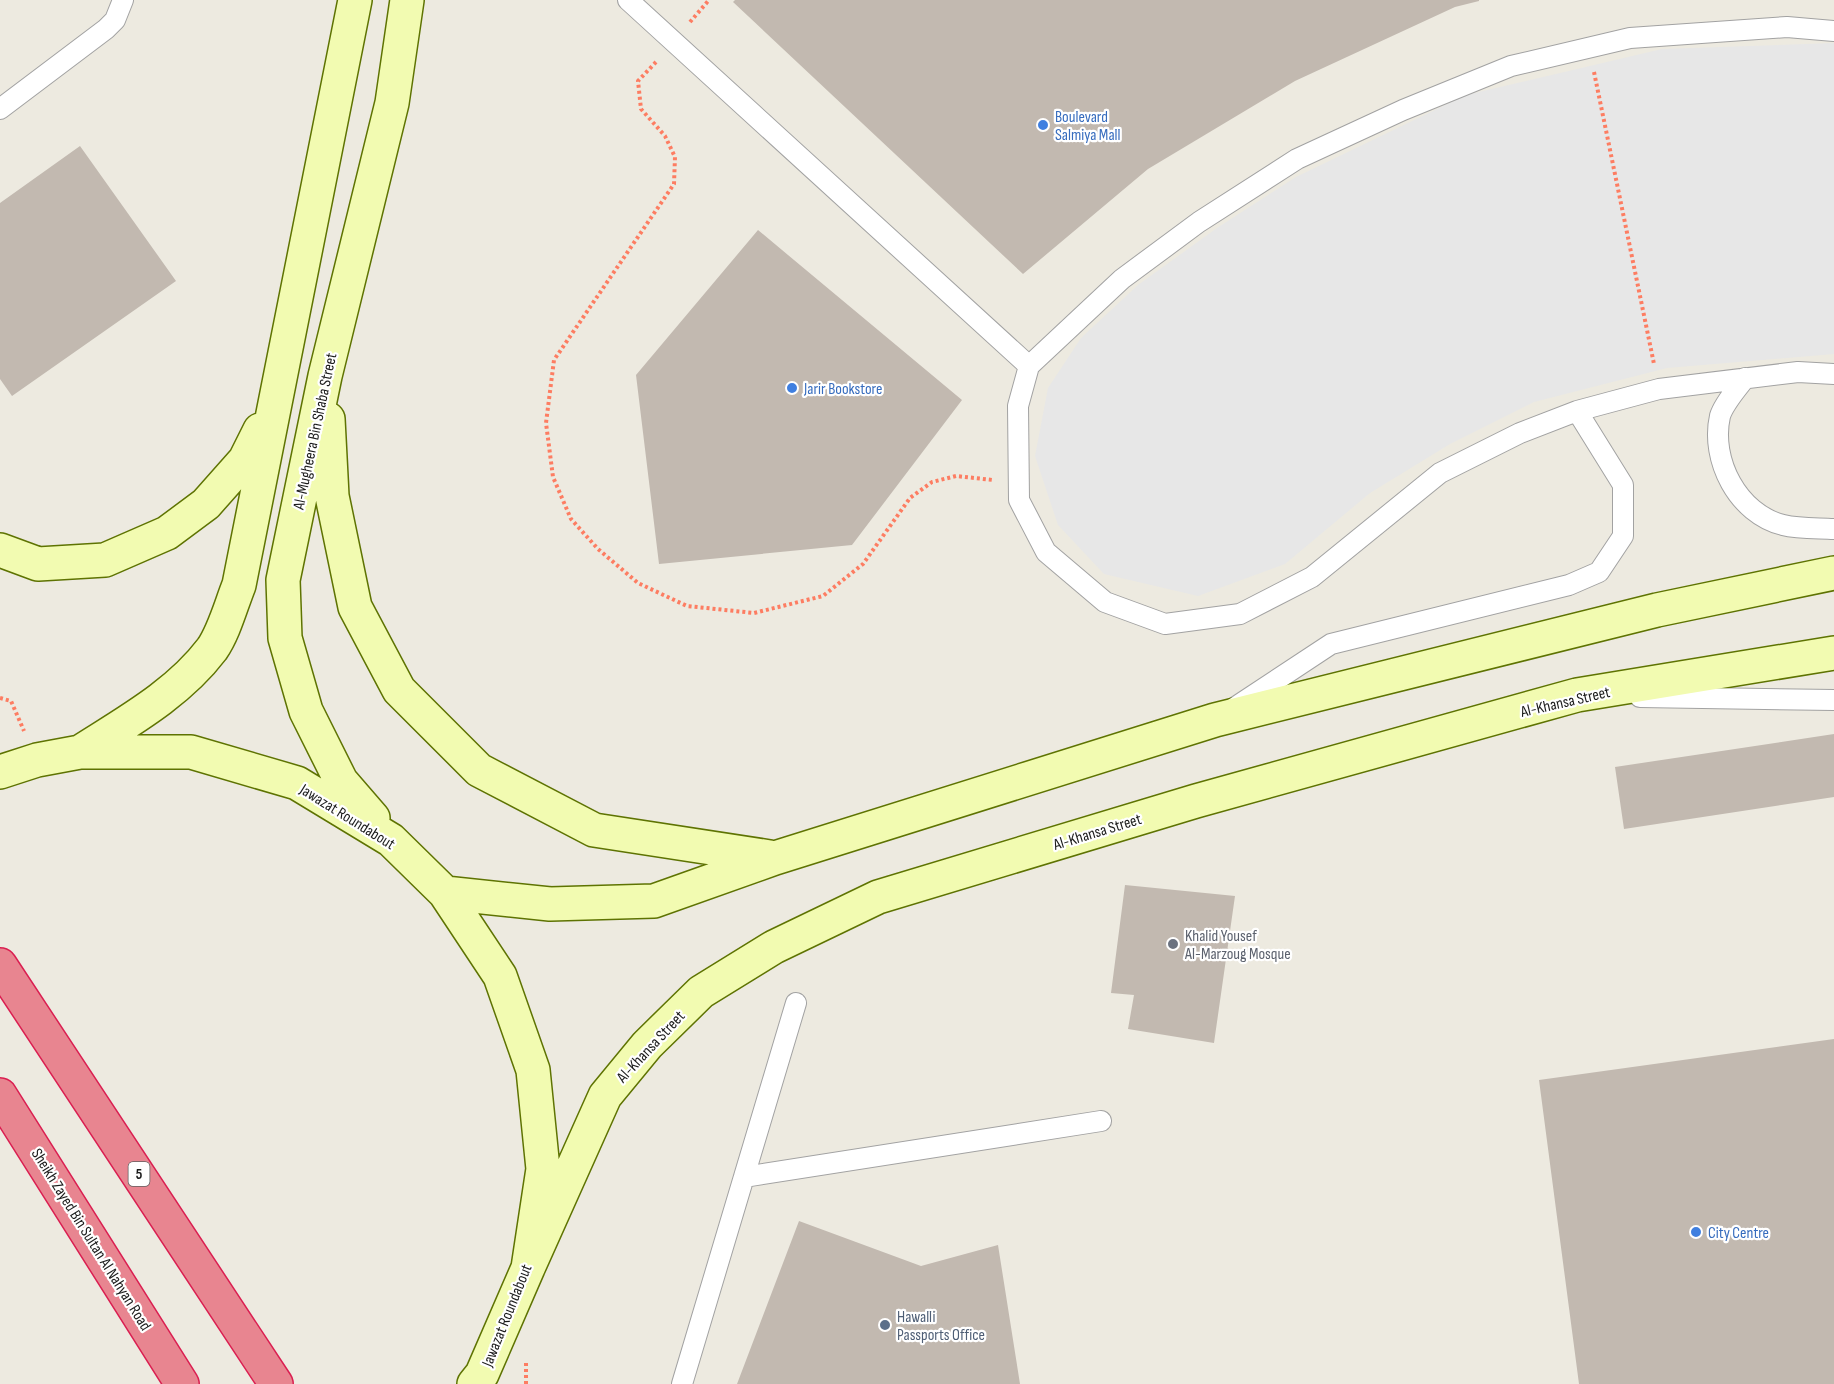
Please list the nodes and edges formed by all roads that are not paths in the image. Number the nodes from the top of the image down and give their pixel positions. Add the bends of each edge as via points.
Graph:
1 (123, 0) edge
2 (355, 0) edge
3 (406, 0) edge
4 (628, 0) edge
5 (1834, 31) edge
6 (0, 109) edge
7 (1029, 366) junction
8 (1834, 374) edge
9 (325, 376) junction
10 (1745, 378) junction
11 (277, 393) junction
12 (1577, 411) junction
13 (1834, 529) edge
14 (0, 550) edge
15 (1834, 573) edge
16 (1834, 653) edge
17 (1577, 695) junction
18 (1834, 700) edge
19 (1215, 720) junction
20 (0, 746) edge
21 (80, 752) junction
22 (37, 760) junction
23 (0, 771) edge
24 (391, 840) junction
25 (774, 858) junction
26 (445, 892) junction
27 (0, 965) edge
28 (796, 1003) dead end
29 (0, 1095) edge
30 (1101, 1121) dead end
31 (744, 1177) junction
32 (528, 1268) junction
33 (479, 1381) edge
34 (182, 1384) edge
35 (276, 1384) edge
36 (682, 1384) edge

1 - 6 lane via 115,20 106,29
2 - 11 main road
3 - 9 main road, Al-Mugheera Bin Shaba Street via 392,103
4 - 7 lane
5 - 7 lane via 1787,27 1630,39 1504,69 1403,110 1297,159 1198,222 1122,279
7 - 12 lane via 1018,406 1019,500 1046,552 1104,602 1165,624 1240,614 1312,577 1440,473 1520,433
8 - 10 lane via 1798,372
9 - 24 main road, Al-Mugheera Bin Shaba Street via 283,580 285,638 306,711 341,781
9 - 25 main road via 332,496 355,607 399,690 479,770 594,830
10 - 12 lane via 1659,389
10 - 13 lane via 1721,414 1718,434 1719,454 1735,490 1765,517 1783,525
11 - 14 main road via 245,460 206,504 167,533 105,560 38,564
11 - 21 main road via 240,585 213,648 181,682 145,711
12 - 19 lane via 1623,484 1623,536 1599,572 1569,585 1331,644
15 - 19 main road via 1657,610
16 - 17 main road, Al-Khansa Street
17 - 18 lane
17 - 32 main road, Al-Khansa Street via 1196,801 878,897 774,946 701,992 647,1045 605,1096
19 - 25 main road
20 - 22 main road
21 - 22 main road, Jawazat Roundabout
21 - 24 main road, Jawazat Roundabout via 191,752 297,783
22 - 23 main road, Jawazat Roundabout
24 - 26 main road, Jawazat Roundabout
25 - 26 main road via 654,901 550,904
26 - 32 main road, Jawazat Roundabout via 500,976 533,1070 543,1169
27 - 35 highway, 5
28 - 31 lane
29 - 34 highway, Sheikh Zayed Bin Sultan Al Nahyan Road
30 - 31 lane
31 - 36 lane
32 - 33 main road, Jawazat Roundabout

